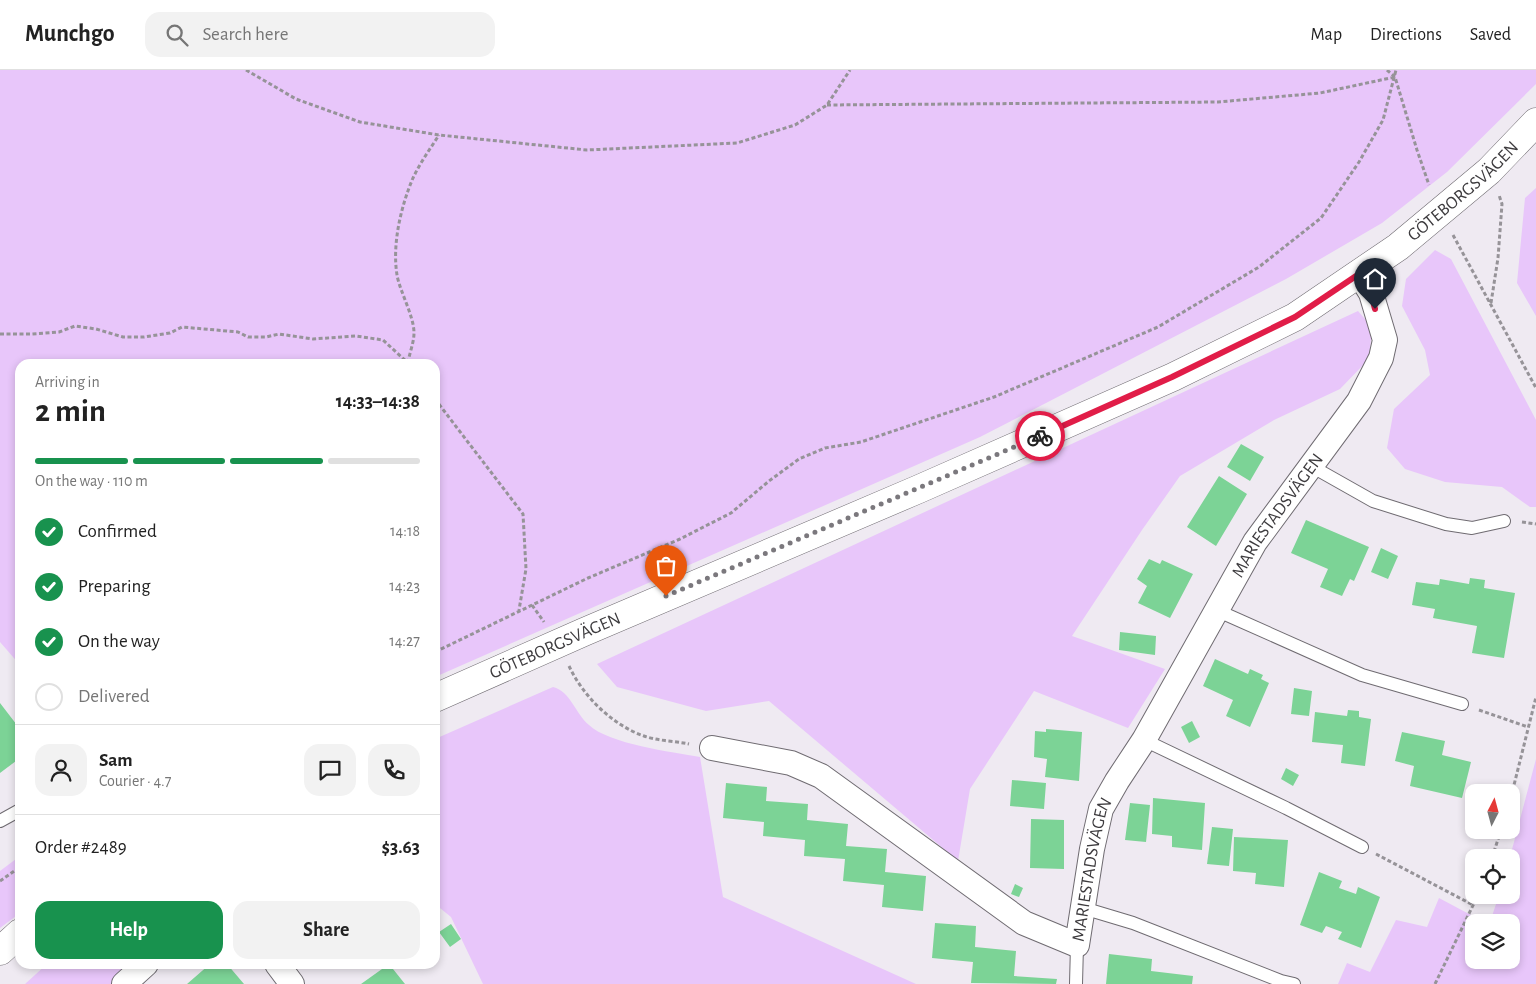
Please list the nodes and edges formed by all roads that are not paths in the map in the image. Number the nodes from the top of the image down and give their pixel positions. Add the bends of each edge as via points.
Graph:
1 (1536, 122) edge
2 (1359, 274) junction
3 (1310, 466) junction
4 (1504, 521) dead end
5 (1216, 610) junction
6 (440, 696) edge
7 (1462, 704) road end
8 (1144, 740) junction
9 (712, 748) road end
10 (15, 813) edge
11 (0, 821) edge
12 (1362, 847) road end
13 (1083, 908) junction
14 (15, 938) edge
15 (1077, 945) junction
16 (0, 951) edge
17 (140, 969) edge
18 (281, 969) edge
19 (124, 984) edge
20 (292, 984) edge
21 (1076, 984) edge
22 (1294, 984) edge

1 - 2 street, GÖTEBORGSVÄGEN via 1492,167 1405,241
2 - 3 street, MARIESTADSVÄGEN via 1371,293 1385,340 1381,358 1359,401
2 - 6 street, GÖTEBORGSVÄGEN via 1295,317 1172,377
3 - 4 lane via 1373,501 1446,524 1472,528
3 - 5 street, MARIESTADSVÄGEN via 1256,542
5 - 7 lane via 1362,675
5 - 8 street, MARIESTADSVÄGEN
8 - 12 lane
8 - 13 street, MARIESTADSVÄGEN via 1101,809
9 - 15 street, MARIESTADSVÄGEN via 791,763 821,776 1024,923
10 - 11 lane
13 - 15 street, MARIESTADSVÄGEN
13 - 22 lane via 1133,923
14 - 16 street
15 - 21 lane
17 - 19 street
18 - 20 street

